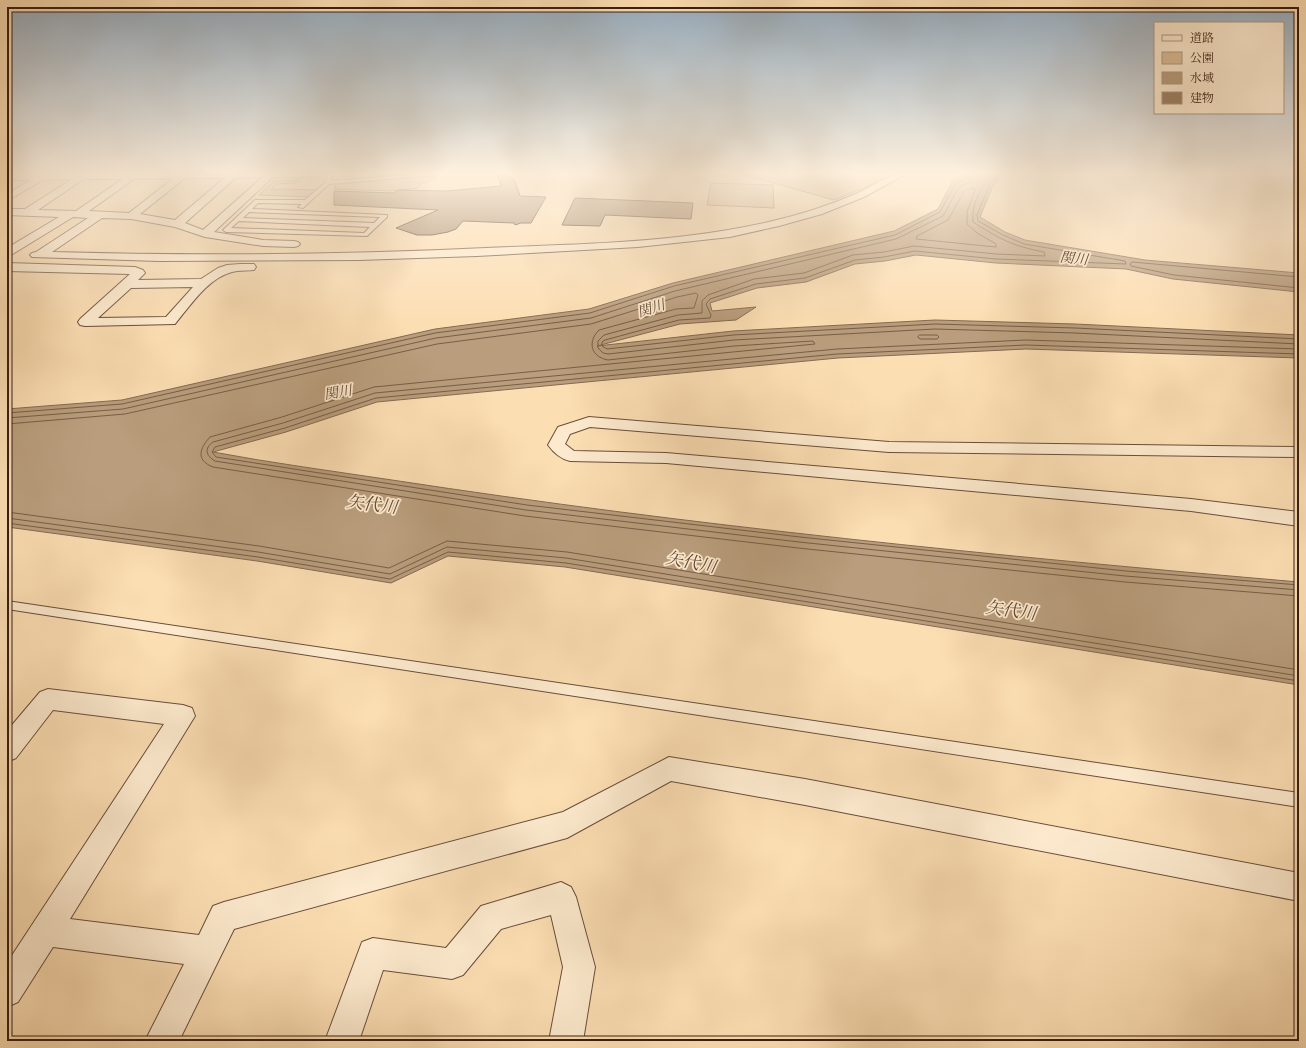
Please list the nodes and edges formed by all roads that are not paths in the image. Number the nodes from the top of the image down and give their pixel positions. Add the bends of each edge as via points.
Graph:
1 (60, 223) edge
2 (87, 223) edge
3 (170, 223) edge
4 (217, 223) edge
5 (233, 223) edge
6 (283, 223) edge
7 (312, 223) edge
8 (377, 223) edge
9 (775, 223) edge
10 (176, 224) joint
11 (375, 225) junction
12 (271, 233) junction
13 (205, 234) junction
14 (368, 244) dead end
15 (302, 245) dead end
16 (317, 245) dead end
17 (7, 254) edge
18 (39, 255) junction
19 (442, 255) junction
20 (7, 267) edge
21 (205, 283) junction
22 (128, 284) junction
23 (1299, 452) edge
24 (1299, 520) edge
25 (7, 605) edge
26 (7, 750) edge
27 (1299, 800) edge
28 (1299, 887) edge
29 (46, 931) junction
30 (206, 952) junction
31 (7, 991) edge
32 (162, 1041) edge
33 (342, 1041) edge
34 (566, 1041) edge

1 - 17 street
2 - 18 street
3 - 10 street
4 - 13 street
5 - 12 lane via 226,230
6 - 12 lane
7 - 11 lane
8 - 11 lane
9 - 19 street via 707,237 672,241
10 - 13 street
11 - 12 lane via 365,235
13 - 15 street via 263,243
14 - 16 street
17 - 18 street
18 - 19 street
19 - 21 street via 424,259 230,268
20 - 22 street via 139,273
21 - 22 street
21 - 22 street via 170,321 85,322
23 - 24 street via 889,447 589,422 564,431 556,445 570,456 666,458 1191,505
25 - 27 lane
26 - 29 street via 48,699 183,716
28 - 30 street via 805,792 669,770 568,824 224,917
29 - 30 street
29 - 31 street
30 - 32 street
33 - 34 street via 373,953 452,964 492,917 561,897 579,967

